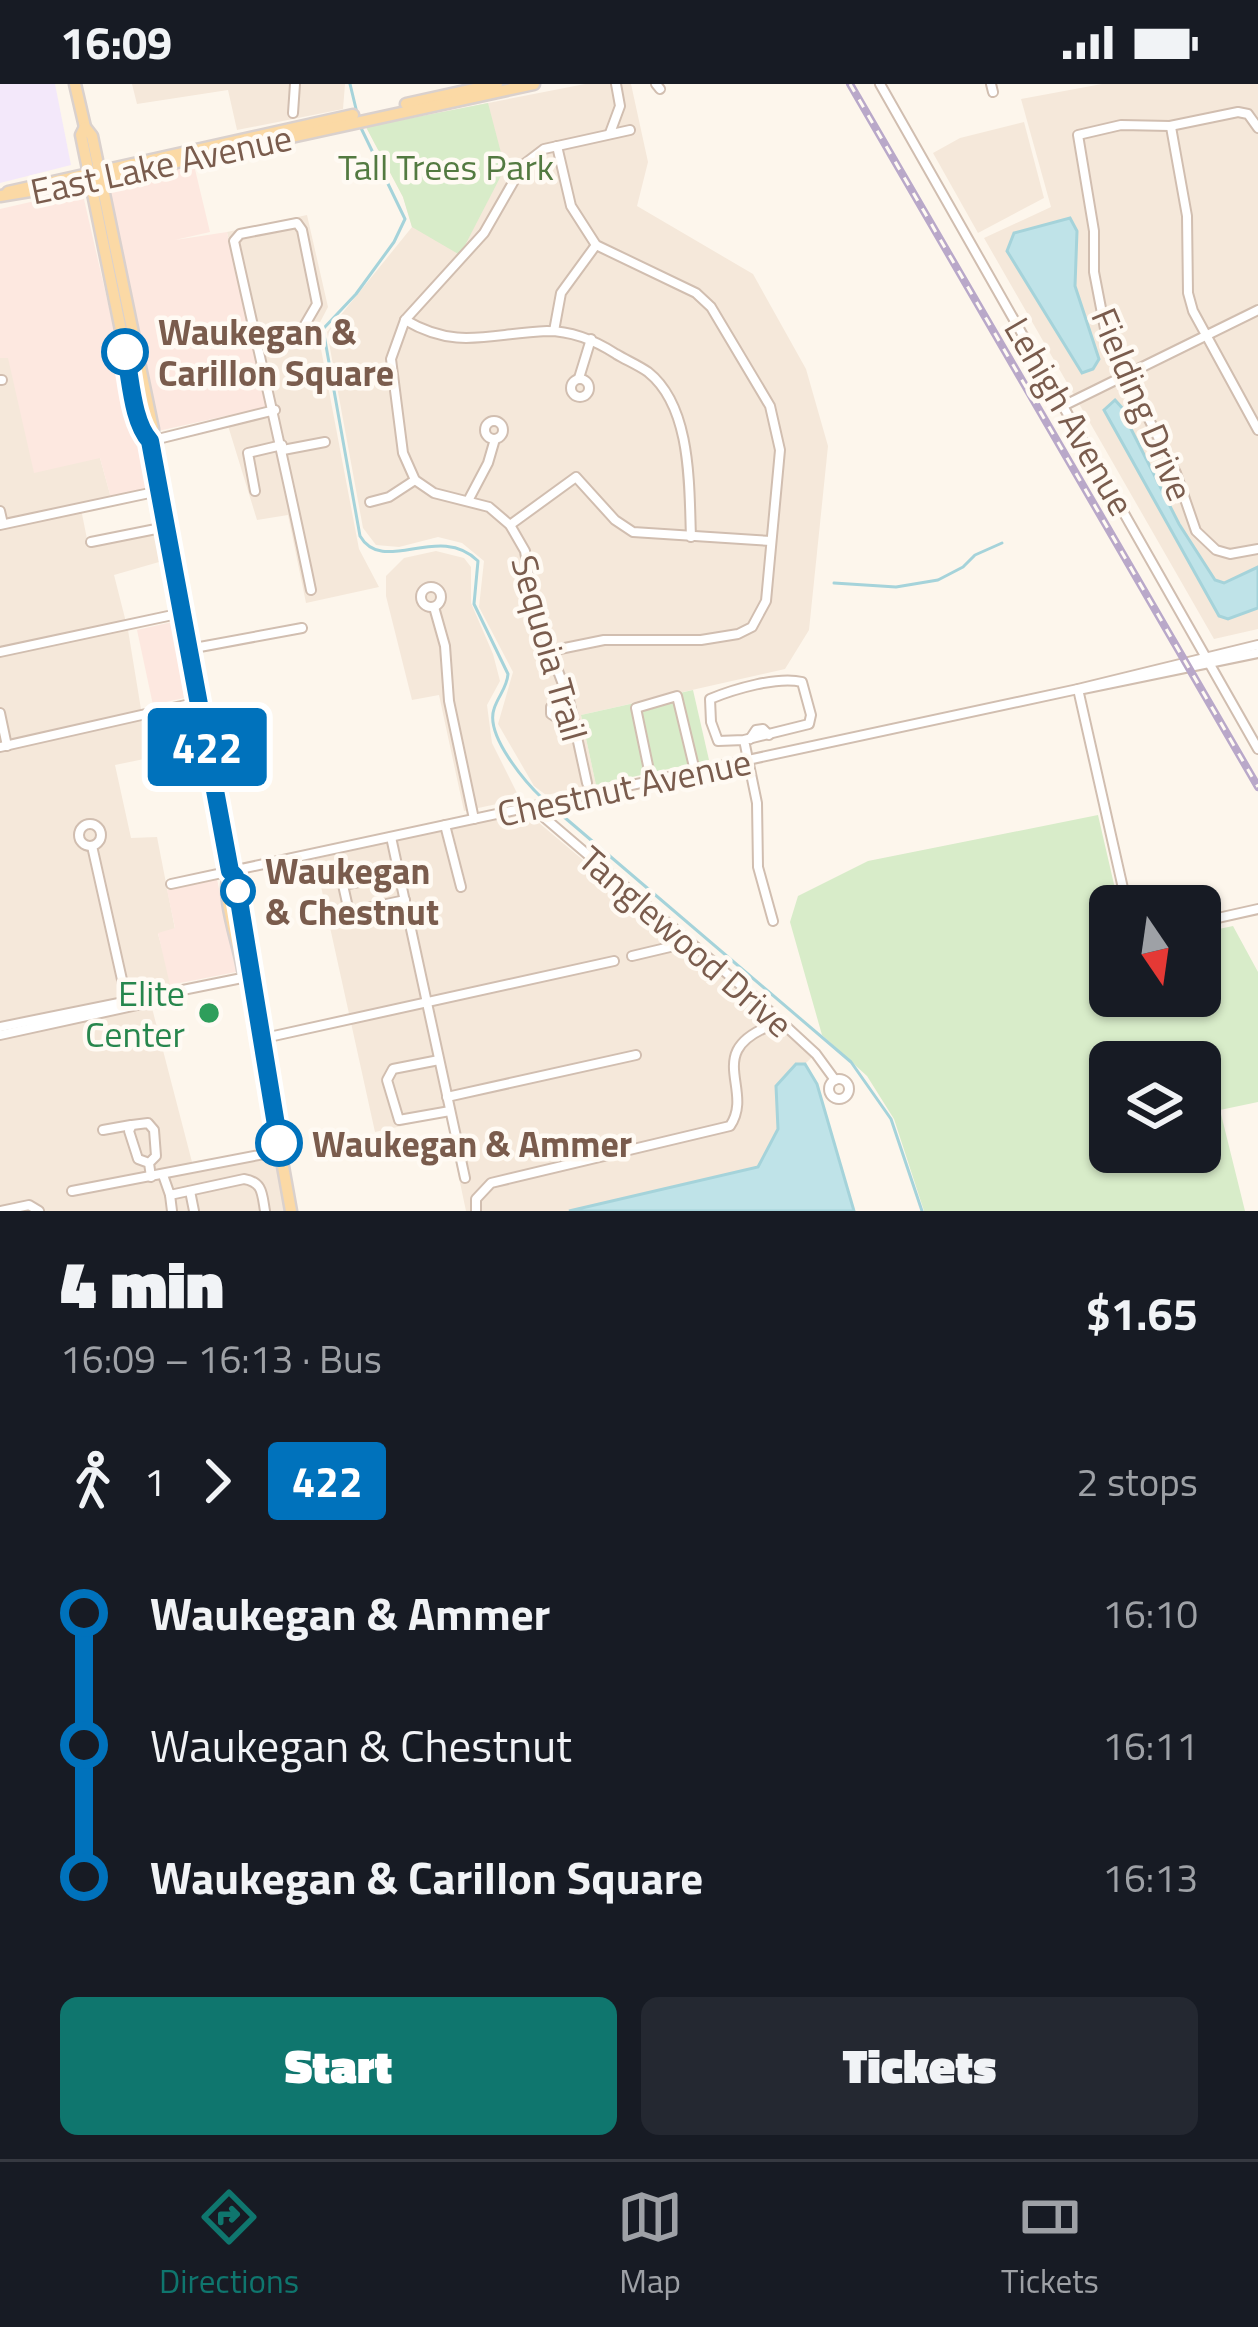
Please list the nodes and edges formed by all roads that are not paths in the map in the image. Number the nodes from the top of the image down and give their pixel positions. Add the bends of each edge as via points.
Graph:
1 (75, 84) edge
2 (295, 84) edge
3 (496, 84) edge
4 (534, 84) edge
5 (616, 84) edge
6 (880, 84) edge
7 (293, 113) dead end
8 (366, 116) junction
9 (1171, 126) junction
10 (1258, 128) edge
11 (630, 130) dead end
12 (610, 135) junction
13 (557, 146) junction
14 (89, 149) junction
15 (120, 170) junction
16 (94, 175) junction
17 (70, 180) junction
18 (0, 196) edge
19 (99, 204) junction
20 (596, 245) junction
21 (1258, 310) edge
22 (405, 320) junction
23 (554, 331) junction
24 (1205, 336) junction
25 (591, 339) junction
26 (257, 345) junction
27 (1126, 375) junction
28 (579, 378) dead end
29 (1065, 405) junction
30 (274, 410) junction
31 (1253, 411) edge
32 (1258, 430) edge
33 (495, 439) dead end
34 (150, 441) junction
35 (325, 442) dead end
36 (282, 447) junction
37 (416, 480) junction
38 (159, 491) junction
39 (255, 491) dead end
40 (469, 499) junction
41 (370, 502) dead end
42 (0, 512) edge
43 (2, 524) edge
44 (510, 526) junction
45 (166, 527) junction
46 (691, 537) junction
47 (771, 541) junction
48 (91, 542) dead end
49 (1143, 544) junction
50 (1258, 549) edge
51 (311, 590) dead end
52 (434, 607) dead end
53 (182, 613) junction
54 (302, 628) dead end
55 (189, 649) junction
56 (1258, 649) edge
57 (550, 651) junction
58 (0, 652) edge
59 (1189, 660) junction
60 (1206, 661) junction
61 (1078, 689) junction
62 (569, 700) junction
63 (199, 702) junction
64 (0, 713) edge
65 (573, 716) junction
66 (747, 740) junction
67 (3, 747) edge
68 (1258, 749) edge
69 (750, 760) junction
70 (695, 771) junction
71 (652, 781) junction
72 (587, 782) dead end
73 (536, 806) junction
74 (474, 819) junction
75 (445, 825) junction
76 (391, 836) junction
77 (92, 846) dead end
78 (230, 871) junction
79 (399, 874) junction
80 (171, 884) dead end
81 (1122, 885) edge
82 (461, 887) dead end
83 (405, 900) junction
84 (1258, 909) edge
85 (1221, 917) edge
86 (773, 921) dead end
87 (689, 943) junction
88 (632, 956) dead end
89 (614, 961) dead end
90 (249, 976) junction
91 (427, 1002) junction
92 (127, 1003) junction
93 (780, 1022) junction
94 (0, 1031) edge
95 (260, 1039) junction
96 (636, 1055) dead end
97 (439, 1060) junction
98 (835, 1080) dead end
99 (447, 1097) junction
100 (450, 1111) junction
101 (132, 1125) junction
102 (104, 1130) dead end
103 (280, 1150) junction
104 (149, 1163) junction
105 (164, 1175) junction
106 (151, 1177) junction
107 (465, 1178) dead end
108 (72, 1191) dead end
109 (190, 1191) junction
110 (170, 1195) junction
111 (38, 1209) edge
112 (2, 1211) edge
113 (172, 1211) edge
114 (194, 1211) edge
115 (266, 1211) edge
116 (291, 1211) edge
117 (476, 1211) edge

1 - 14 main road
2 - 7 street
3 - 8 main road, East Lake Avenue
4 - 8 main road, East Lake Avenue
5 - 12 street via 620,106
6 - 29 street, Lehigh Avenue
8 - 15 main road, East Lake Avenue
9 - 10 street via 1238,112
9 - 24 street via 1187,216 1188,293
9 - 27 street, Fielding Drive via 1078,134 1101,316
11 - 12 street
12 - 13 street
13 - 20 street via 571,206
13 - 22 street via 523,165 484,233
14 - 15 main road
14 - 16 main road
14 - 17 main road
15 - 16 main road, East Lake Avenue
15 - 19 main road
16 - 17 main road, East Lake Avenue
16 - 19 main road
17 - 18 main road, East Lake Avenue
17 - 19 main road
19 - 34 main road
20 - 23 street via 561,293
20 - 47 street via 696,293 725,327 776,420
21 - 24 street
22 - 23 street via 459,340
22 - 37 street via 392,375 403,453
23 - 25 street
24 - 27 street
24 - 31 street
25 - 28 street
25 - 46 street via 651,374 672,406
26 - 26 street via 299,335 317,301 297,223 235,238
26 - 30 street
27 - 29 street
27 - 50 street, Fielding Drive via 1196,531 1216,550
29 - 49 street, Lehigh Avenue
30 - 34 street
30 - 36 street
31 - 32 street
33 - 40 street
34 - 38 main road
35 - 36 street
36 - 39 street via 248,453
36 - 51 street
37 - 40 street, Sequoia Trail via 434,493
37 - 41 street
38 - 43 street
38 - 45 main road
40 - 44 street, Sequoia Trail
42 - 43 street
44 - 46 street via 576,477 633,532
44 - 57 street, Sequoia Trail
45 - 48 street
45 - 53 main road
46 - 47 street
47 - 57 street via 761,615 738,634 604,640
49 - 59 street via 1191,644
49 - 60 street, Lehigh Avenue
52 - 74 street
53 - 55 main road
53 - 58 street
54 - 55 street
55 - 63 main road
56 - 60 street, Chestnut Avenue
57 - 62 street, Sequoia Trail
59 - 60 street, Chestnut Avenue
59 - 61 street, Chestnut Avenue
60 - 61 street, Chestnut Avenue
60 - 68 street, Lehigh Avenue
61 - 69 street, Chestnut Avenue
61 - 81 street
62 - 65 street, Sequoia Trail
62 - 65 street via 551,714
63 - 67 street
63 - 78 main road
64 - 67 street
65 - 72 street, Sequoia Trail
66 - 66 street via 805,728 811,720 799,679 708,704 718,741
66 - 69 street
69 - 70 street, Chestnut Avenue
69 - 86 street via 758,867
70 - 71 street, Chestnut Avenue
70 - 71 street via 677,696 636,708
71 - 73 street, Chestnut Avenue
73 - 74 street, Chestnut Avenue
73 - 87 street, Tanglewood Drive
74 - 75 street, Chestnut Avenue
75 - 76 street, Chestnut Avenue
75 - 82 street
76 - 78 street, Chestnut Avenue
76 - 79 street
77 - 92 street
78 - 80 street, Chestnut Avenue
78 - 90 main road
79 - 83 street
79 - 83 street via 343,885 349,912
83 - 91 street
84 - 85 street
87 - 88 street
87 - 93 street, Tanglewood Drive
89 - 91 street
90 - 92 street
90 - 95 main road
91 - 95 street
91 - 97 street
92 - 94 street
93 - 98 street, Tanglewood Drive
93 - 117 street via 746,1038 731,1064 730,1126 491,1183 476,1198
95 - 103 main road
96 - 99 street
97 - 99 street
97 - 100 street via 394,1069 386,1080 399,1120
99 - 100 street
100 - 107 street
101 - 102 street
101 - 104 street via 138,1160
101 - 104 street via 154,1130
103 - 105 street
103 - 116 main road
104 - 106 street
105 - 106 street
105 - 110 street
106 - 108 street
109 - 110 street
109 - 114 street
109 - 115 street via 253,1180
110 - 113 street
111 - 112 street

